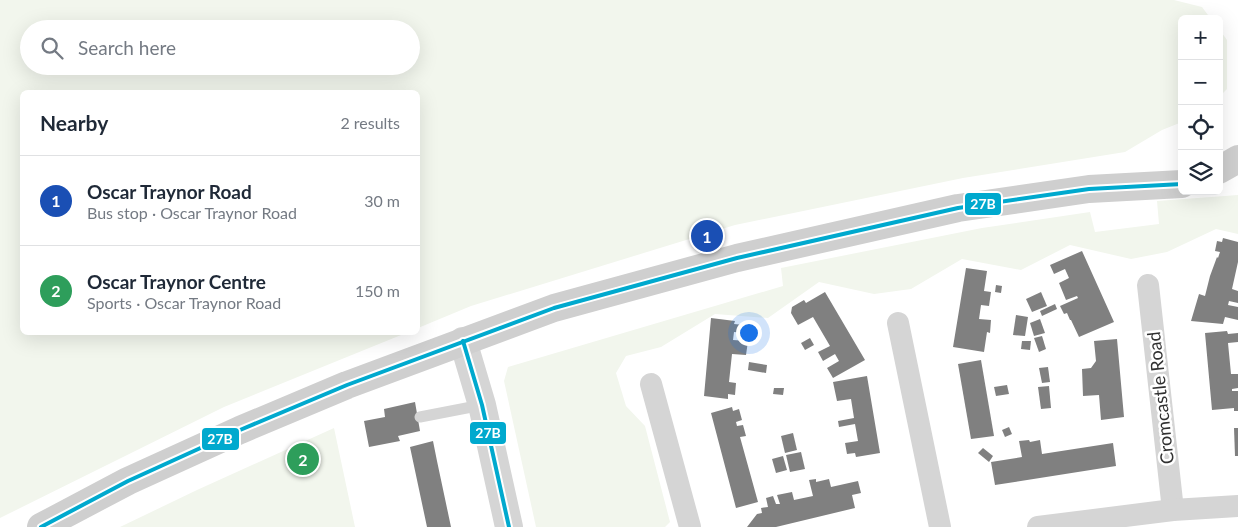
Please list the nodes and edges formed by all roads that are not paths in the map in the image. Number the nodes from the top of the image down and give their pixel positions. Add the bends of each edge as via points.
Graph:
1 (1238, 159) edge
2 (1223, 168) edge
3 (1238, 180) edge
4 (1223, 181) edge
5 (1178, 184) edge
6 (1148, 285) dead end
7 (898, 323) dead end
8 (463, 341) junction
9 (651, 384) dead end
10 (482, 405) junction
11 (420, 417) dead end
12 (1238, 506) edge
13 (1173, 510) junction
14 (1048, 526) edge
15 (41, 527) edge
16 (509, 527) edge
17 (690, 527) edge
18 (940, 527) edge

1 - 2 main road
3 - 4 main road
5 - 8 main road via 1089,189 958,208 737,258 554,308
6 - 13 street, Cromcastle Road
7 - 18 street
8 - 10 street
8 - 15 main road via 346,385 240,430 128,481
9 - 17 street
10 - 11 lane
10 - 16 street
12 - 13 street
13 - 14 street

